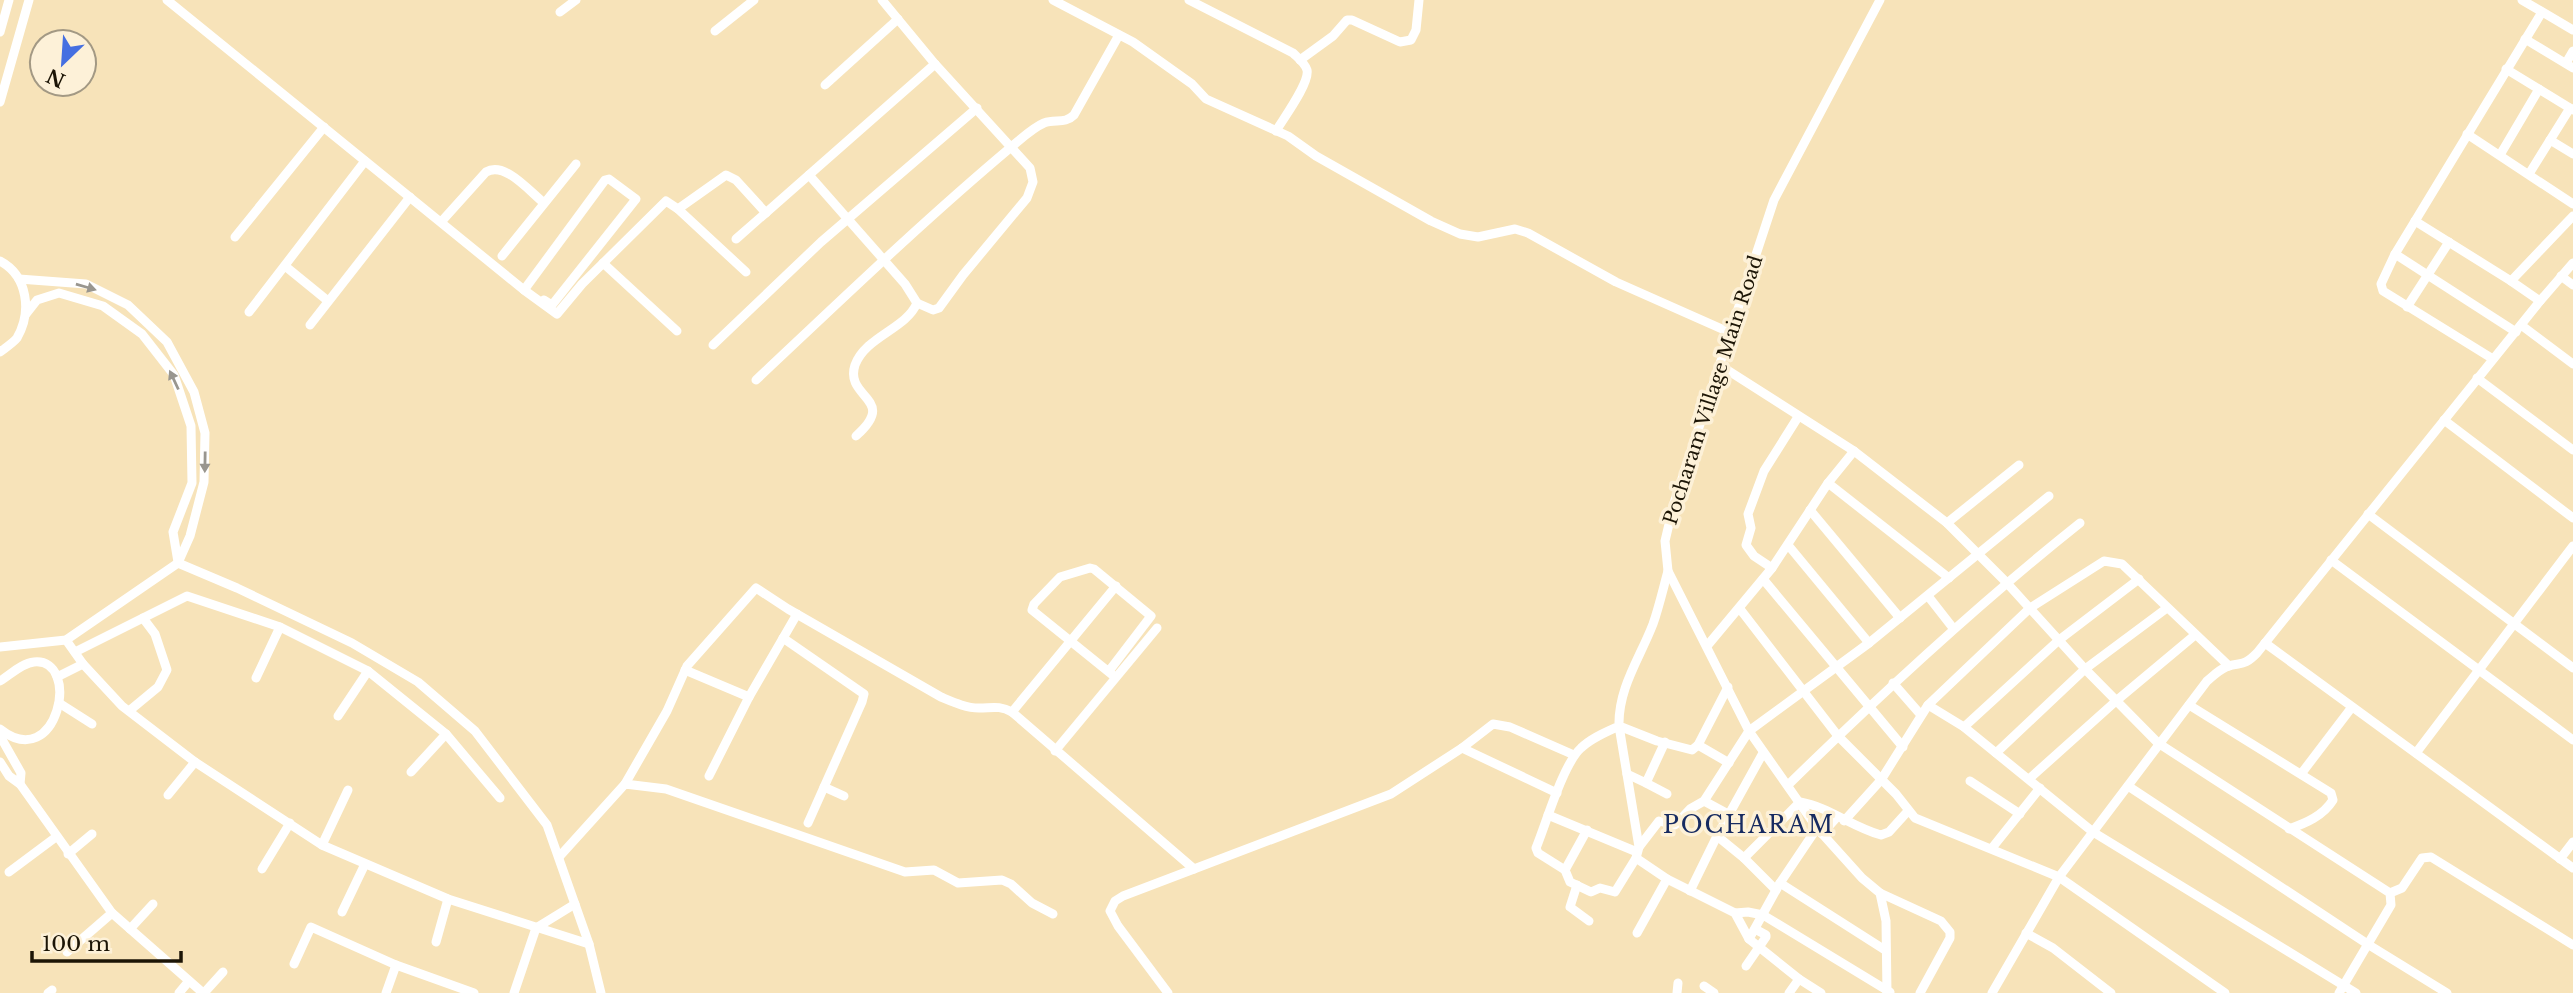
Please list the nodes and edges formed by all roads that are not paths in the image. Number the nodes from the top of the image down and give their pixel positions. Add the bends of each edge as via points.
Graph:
1 (9, 0) edge
2 (29, 0) edge
3 (167, 0) edge
4 (576, 0) edge
5 (754, 0) edge
6 (882, 0) edge
7 (1053, 0) edge
8 (1189, 0) edge
9 (1419, 0) edge
10 (1880, 0) edge
11 (2522, 0) edge
12 (560, 12) dead end
13 (2542, 12) junction
14 (898, 19) junction
15 (2573, 30) edge
16 (715, 31) dead end
17 (0, 32) edge
18 (1119, 35) junction
19 (2525, 39) junction
20 (2573, 51) edge
21 (1300, 60) junction
22 (935, 64) junction
23 (2569, 66) edge
24 (2506, 69) junction
25 (825, 85) dead end
26 (2539, 89) junction
27 (0, 102) edge
28 (977, 108) junction
29 (2572, 109) edge
30 (324, 127) junction
31 (1276, 131) junction
32 (2467, 134) junction
33 (2550, 140) junction
34 (1011, 147) junction
35 (2573, 154) edge
36 (2500, 155) junction
37 (365, 160) junction
38 (576, 164) dead end
39 (2529, 174) junction
40 (809, 175) junction
41 (410, 197) junction
42 (544, 203) junction
43 (2573, 204) edge
44 (678, 209) junction
45 (766, 213) junction
46 (2573, 216) edge
47 (847, 220) junction
48 (2415, 221) junction
49 (441, 222) junction
50 (235, 237) dead end
51 (736, 239) dead end
52 (2449, 242) junction
53 (2395, 254) junction
54 (502, 256) dead end
55 (884, 260) junction
56 (0, 261) edge
57 (603, 263) junction
58 (2573, 263) edge
59 (285, 266) junction
60 (746, 272) dead end
61 (2428, 275) junction
62 (2561, 276) junction
63 (19, 279) junction
64 (2511, 281) junction
65 (2573, 285) edge
66 (525, 288) junction
67 (328, 301) junction
68 (2540, 301) junction
69 (917, 303) junction
70 (2407, 307) junction
71 (249, 312) dead end
72 (26, 314) junction
73 (310, 325) dead end
74 (2518, 328) junction
75 (677, 331) dead end
76 (1731, 333) junction
77 (713, 345) dead end
78 (0, 352) edge
79 (2493, 359) junction
80 (2573, 365) edge
81 (1721, 366) junction
82 (2477, 378) junction
83 (756, 380) dead end
84 (1798, 417) junction
85 (2444, 420) junction
86 (856, 436) dead end
87 (1853, 450) junction
88 (2573, 450) edge
89 (2019, 465) dead end
90 (1828, 483) junction
91 (2049, 496) dead end
92 (1810, 510) junction
93 (2368, 514) junction
94 (2573, 518) edge
95 (1947, 523) junction
96 (2080, 523) dead end
97 (1788, 545) junction
98 (2573, 546) edge
99 (1979, 554) junction
100 (2331, 560) junction
101 (178, 563) junction
102 (1772, 568) junction
103 (1668, 571) junction
104 (1949, 578) junction
105 (1763, 579) junction
106 (2139, 579) junction
107 (2006, 582) junction
108 (1116, 586) junction
109 (1928, 596) junction
110 (2030, 608) junction
111 (2167, 608) junction
112 (1740, 609) junction
113 (797, 614) junction
114 (143, 618) junction
115 (1900, 618) junction
116 (2514, 624) junction
117 (280, 627) junction
118 (1157, 628) dead end
119 (1953, 628) junction
120 (2194, 635) junction
121 (783, 638) junction
122 (2059, 639) junction
123 (66, 640) junction
124 (1070, 641) junction
125 (1868, 643) junction
126 (2265, 643) junction
127 (1707, 646) junction
128 (0, 647) edge
129 (75, 652) junction
130 (83, 664) junction
131 (2229, 666) junction
132 (1836, 667) junction
133 (2573, 668) edge
134 (2085, 669) junction
135 (685, 670) junction
136 (2479, 670) junction
137 (368, 671) junction
138 (1112, 674) junction
139 (57, 677) junction
140 (256, 678) dead end
141 (0, 681) edge
142 (1893, 684) junction
143 (1728, 687) junction
144 (1803, 692) junction
145 (749, 697) junction
146 (2116, 701) junction
147 (59, 703) junction
148 (1928, 705) junction
149 (2189, 705) junction
150 (1868, 707) junction
151 (2353, 707) junction
152 (129, 711) junction
153 (1012, 712) junction
154 (1921, 715) junction
155 (338, 716) dead end
156 (92, 724) dead end
157 (1619, 726) junction
158 (1964, 727) junction
159 (0, 729) edge
160 (1749, 731) junction
161 (446, 734) junction
162 (0, 736) edge
163 (1838, 736) junction
164 (2573, 740) edge
165 (1665, 743) junction
166 (2158, 743) junction
167 (1698, 745) junction
168 (1903, 747) junction
169 (1462, 748) junction
170 (1055, 751) junction
171 (1763, 753) junction
172 (1996, 753) junction
173 (2416, 753) junction
174 (1574, 755) junction
175 (0, 762) edge
176 (195, 762) junction
177 (1729, 763) junction
178 (411, 772) dead end
179 (1627, 774) junction
180 (2301, 774) junction
181 (709, 776) dead end
182 (2029, 779) junction
183 (1881, 780) junction
184 (1970, 781) dead end
185 (1646, 783) junction
186 (20, 784) junction
187 (625, 784) junction
188 (1788, 785) junction
189 (2128, 786) junction
190 (824, 788) junction
191 (2040, 788) junction
192 (348, 790) dead end
193 (1557, 793) junction
194 (1668, 794) dead end
195 (168, 795) dead end
196 (844, 796) dead end
197 (500, 798) dead end
198 (1704, 801) junction
199 (1800, 802) junction
200 (1908, 811) junction
201 (1728, 814) junction
202 (2020, 814) junction
203 (1549, 816) junction
204 (1840, 819) junction
205 (290, 823) junction
206 (808, 823) dead end
207 (2289, 829) junction
208 (1587, 830) junction
209 (1820, 831) junction
210 (2093, 832) junction
211 (92, 834) dead end
212 (1717, 836) junction
213 (56, 837) junction
214 (2573, 842) edge
215 (322, 845) junction
216 (1992, 848) junction
217 (1637, 852) junction
218 (68, 854) junction
219 (559, 857) junction
220 (1744, 858) junction
221 (2560, 859) junction
222 (365, 864) junction
223 (2573, 868) edge
224 (262, 869) dead end
225 (1194, 869) junction
226 (1566, 870) junction
227 (9, 872) dead end
228 (2059, 877) junction
229 (1667, 879) junction
230 (1577, 885) junction
231 (1778, 886) junction
232 (1690, 891) junction
233 (1880, 893) junction
234 (2390, 894) junction
235 (448, 899) junction
236 (153, 904) dead end
237 (575, 904) junction
238 (342, 912) dead end
239 (112, 913) junction
240 (1735, 913) junction
241 (1053, 914) dead end
242 (1763, 915) junction
243 (1589, 921) dead end
244 (536, 928) junction
245 (130, 929) junction
246 (1755, 929) junction
247 (1637, 933) dead end
248 (2026, 933) junction
249 (1749, 939) junction
250 (436, 942) dead end
251 (589, 944) junction
252 (2573, 945) edge
253 (2369, 946) junction
254 (1759, 948) junction
255 (1885, 950) junction
256 (67, 952) dead end
257 (293, 964) dead end
258 (396, 965) junction
259 (1746, 967) dead end
260 (223, 972) dead end
261 (1798, 979) junction
262 (189, 981) junction
263 (1704, 986) dead end
264 (2342, 989) edge
265 (1889, 992) edge
266 (179, 993) edge
267 (204, 993) edge
268 (386, 993) edge
269 (474, 993) edge
270 (514, 993) edge
271 (601, 993) edge
272 (1168, 993) edge
273 (1714, 993) edge
274 (1789, 993) edge
275 (1821, 993) edge
276 (1920, 993) edge
277 (1992, 993) edge
278 (2111, 993) edge
279 (2225, 993) edge
280 (2356, 993) edge
281 (2447, 993) edge

1 - 17 street
2 - 27 street
3 - 30 street
4 - 12 street
5 - 16 street
6 - 14 street
7 - 18 street
8 - 21 street
9 - 21 street via 1411,40 1400,42 1347,20
10 - 76 street, Pocharam Village Main Road via 1774,200
11 - 13 street
13 - 15 street
13 - 19 street
14 - 22 street
14 - 25 street
18 - 31 street via 1163,62 1206,99
18 - 34 street via 1074,115 1041,125
19 - 23 street
19 - 24 street
20 - 23 street
21 - 31 street via 1308,75
22 - 28 street
22 - 40 street
24 - 26 street
24 - 32 street
26 - 29 street
26 - 36 street
28 - 34 street
28 - 47 street
29 - 33 street
30 - 37 street
30 - 50 street
31 - 76 street via 1438,225 1478,237 1515,229 1528,233 1626,287
32 - 36 street
32 - 48 street
33 - 35 street
33 - 39 street
34 - 55 street
34 - 69 street via 1033,176 1027,198 939,308
36 - 39 street
37 - 41 street
37 - 59 street
38 - 42 street
39 - 43 street
40 - 45 street
40 - 47 street
41 - 49 street
41 - 67 street
42 - 49 street via 507,172 492,168
42 - 54 street
44 - 45 street via 726,175
44 - 57 street via 663,202
44 - 60 street
45 - 51 street
46 - 64 street
47 - 55 street
47 - 77 street
48 - 52 street
48 - 53 street
49 - 66 street
52 - 61 street
52 - 64 street
53 - 61 street
53 - 70 street via 2382,278 2382,288
55 - 69 street
55 - 83 street
56 - 63 street
57 - 66 street via 557,314
57 - 75 street
58 - 62 street
59 - 67 street
59 - 71 street
61 - 70 street
61 - 74 street
62 - 65 street
62 - 68 street
63 - 72 street via 26,296
63 -> 101 street via 86,284 128,305 173,352 194,392 205,433 204,482
64 - 68 street
66 - 66 street via 605,180 636,200 552,305
67 - 73 street
68 - 74 street
69 - 86 street via 857,361 855,378 874,413
70 - 79 street
72 - 78 street via 16,339
101 -> 72 street via 173,532 192,483 191,426 174,375 142,334 103,306 59,293 37,300
74 - 79 street
74 - 80 street
76 - 81 street, Pocharam Village Main Road
79 - 82 street
81 - 84 street
81 - 103 street, Pocharam Village Main Road via 1674,503 1665,541
82 - 85 street
82 - 88 street
84 - 87 street
84 - 102 street via 1773,455 1748,514 1751,528 1746,545
85 - 93 street
85 - 94 street
87 - 90 street
87 - 95 street
89 - 95 street
90 - 92 street
90 - 104 street
91 - 99 street
92 - 97 street
92 - 115 street
93 - 100 street
93 - 116 street
95 - 99 street
96 - 107 street
97 - 102 street
97 - 125 street
98 - 116 street
99 - 104 street
99 - 107 street
100 - 126 street
100 - 136 street
101 - 123 street
101 - 219 street via 352,643 418,682 475,731 547,825
102 - 105 street
103 - 127 street, Pocharam Village Main Road
103 - 157 street via 1654,621 1624,688
104 - 109 street
105 - 112 street
105 - 132 street
106 - 110 street via 2122,564 2104,561
106 - 111 street
106 - 122 street
107 - 110 street
107 - 119 street
108 - 124 street
108 - 124 street via 1090,568 1060,577 1034,604 1032,610
108 - 138 street via 1151,618
109 - 115 street
109 - 119 street
110 - 122 street
110 - 148 street
111 - 120 street
111 - 134 street
112 - 127 street
112 - 144 street
113 - 121 street
113 - 135 street via 756,587
113 - 153 street via 957,704
114 - 117 street via 187,596
114 - 129 street
114 - 152 street via 155,634 167,670 158,687
115 - 125 street
116 - 133 street
116 - 136 street
117 - 137 street
117 - 140 street
118 - 138 street
119 - 142 street
120 - 131 street
120 - 146 street
121 - 145 street
121 - 190 street via 864,694
122 - 134 street
122 - 158 street
123 - 128 street
123 - 129 street
124 - 138 street
124 - 153 street
125 - 132 street
126 - 131 street via 2246,664
126 - 151 street
127 - 143 street, Pocharam Village Main Road
129 - 130 street
130 - 139 street
130 - 152 street
131 - 149 street via 2207,681
132 - 144 street
132 - 150 street
134 - 146 street
134 - 172 street
135 - 145 street
135 - 187 street
136 - 164 street
136 - 173 street
137 - 155 street
137 - 161 street
138 - 170 street
139 - 141 street via 47,664 35,662
139 - 147 street
142 - 150 street
142 - 154 street
143 - 160 street, Pocharam Village Main Road
143 - 167 street
144 - 160 street
144 - 163 street
145 - 181 street
146 - 166 street
146 - 182 street
147 - 156 street
147 - 159 street via 41,734 29,739
148 - 154 street
148 - 158 street
149 - 166 street
149 - 180 street
150 - 163 street
150 - 168 street
151 - 173 street
151 - 180 street
152 - 176 street
153 - 170 street
154 - 168 street
157 - 165 street
157 - 174 street
157 - 179 street
158 - 172 street
160 - 171 street, Pocharam Village Main Road
160 - 177 street
161 - 178 street
161 - 197 street
162 - 186 street via 21,773
163 - 183 street
163 - 188 street
165 - 167 street via 1692,750
165 - 185 street
166 - 189 street
166 - 207 street
167 - 177 street
168 - 183 street
169 - 174 street via 1482,730 1498,724
169 - 193 street
169 - 225 street via 1391,794
170 - 225 street
171 - 188 street, Pocharam Village Main Road
171 - 201 street
172 - 182 street
173 - 221 street
174 - 193 street
175 - 186 street
176 - 195 street
176 - 205 street
177 - 198 street
179 - 185 street
179 - 217 street
180 - 207 street via 2332,793 2333,800 2316,817
182 - 191 street
183 - 200 street
183 - 204 street
184 - 202 street
185 - 194 street
186 - 213 street
187 - 219 street
187 - 241 street via 666,789 905,872 934,870 958,883 1002,880
188 - 199 street, Pocharam Village Main Road
189 - 210 street
189 - 253 street
190 - 196 street
190 - 206 street
191 - 202 street
191 - 210 street
192 - 215 street
193 - 203 street
198 - 201 street
198 - 217 street via 1675,825 1658,821
199 - 204 street via 1818,805
199 - 209 street, Pocharam Village Main Road
199 - 220 street
200 - 204 street via 1886,835
200 - 216 street via 1921,821
201 - 212 street
202 - 216 street
203 - 208 street
203 - 226 street via 1536,848
204 - 209 street
205 - 215 street
205 - 224 street
207 - 234 street
208 - 217 street
208 - 226 street
209 - 231 street
209 - 233 street, Pocharam Village Main Road
210 - 228 street
210 - 264 street
211 - 218 street
212 - 220 street
212 - 232 street
213 - 218 street
213 - 227 street
214 - 221 street
215 - 222 street
216 - 228 street
217 - 229 street
217 - 230 street via 1615,892 1600,888 1591,892
218 - 239 street
219 - 237 street
220 - 231 street
221 - 223 street
222 - 235 street
222 - 238 street
225 - 272 street via 1123,896 1110,911
226 - 230 street via 1568,879
228 - 248 street
228 - 279 street
229 - 232 street
229 - 247 street
230 - 243 street via 1570,907
231 - 242 street
231 - 255 street
232 - 240 street
233 - 255 street
233 - 276 street, Pocharam Village Main Road via 1941,921 1950,932
234 - 252 street via 2402,888 2421,858 2431,857
234 - 253 street via 2391,905
235 - 244 street
235 - 250 street
236 - 245 street
237 - 244 street
237 - 251 street
239 - 245 street
239 - 256 street
240 - 242 street
240 - 249 street
242 - 246 street
242 - 265 street
244 - 251 street
244 - 270 street
245 - 262 street
246 - 249 street
246 - 254 street via 1766,935
248 - 277 street
248 - 278 street
249 - 254 street
251 - 271 street
253 - 264 street
253 - 281 street
254 - 259 street
254 - 261 street
255 - 265 street
257 - 258 street via 311,927
258 - 268 street
258 - 269 street
260 - 267 street
261 - 274 street
261 - 275 street
262 - 266 street
262 - 267 street
263 - 273 street
264 - 280 street

